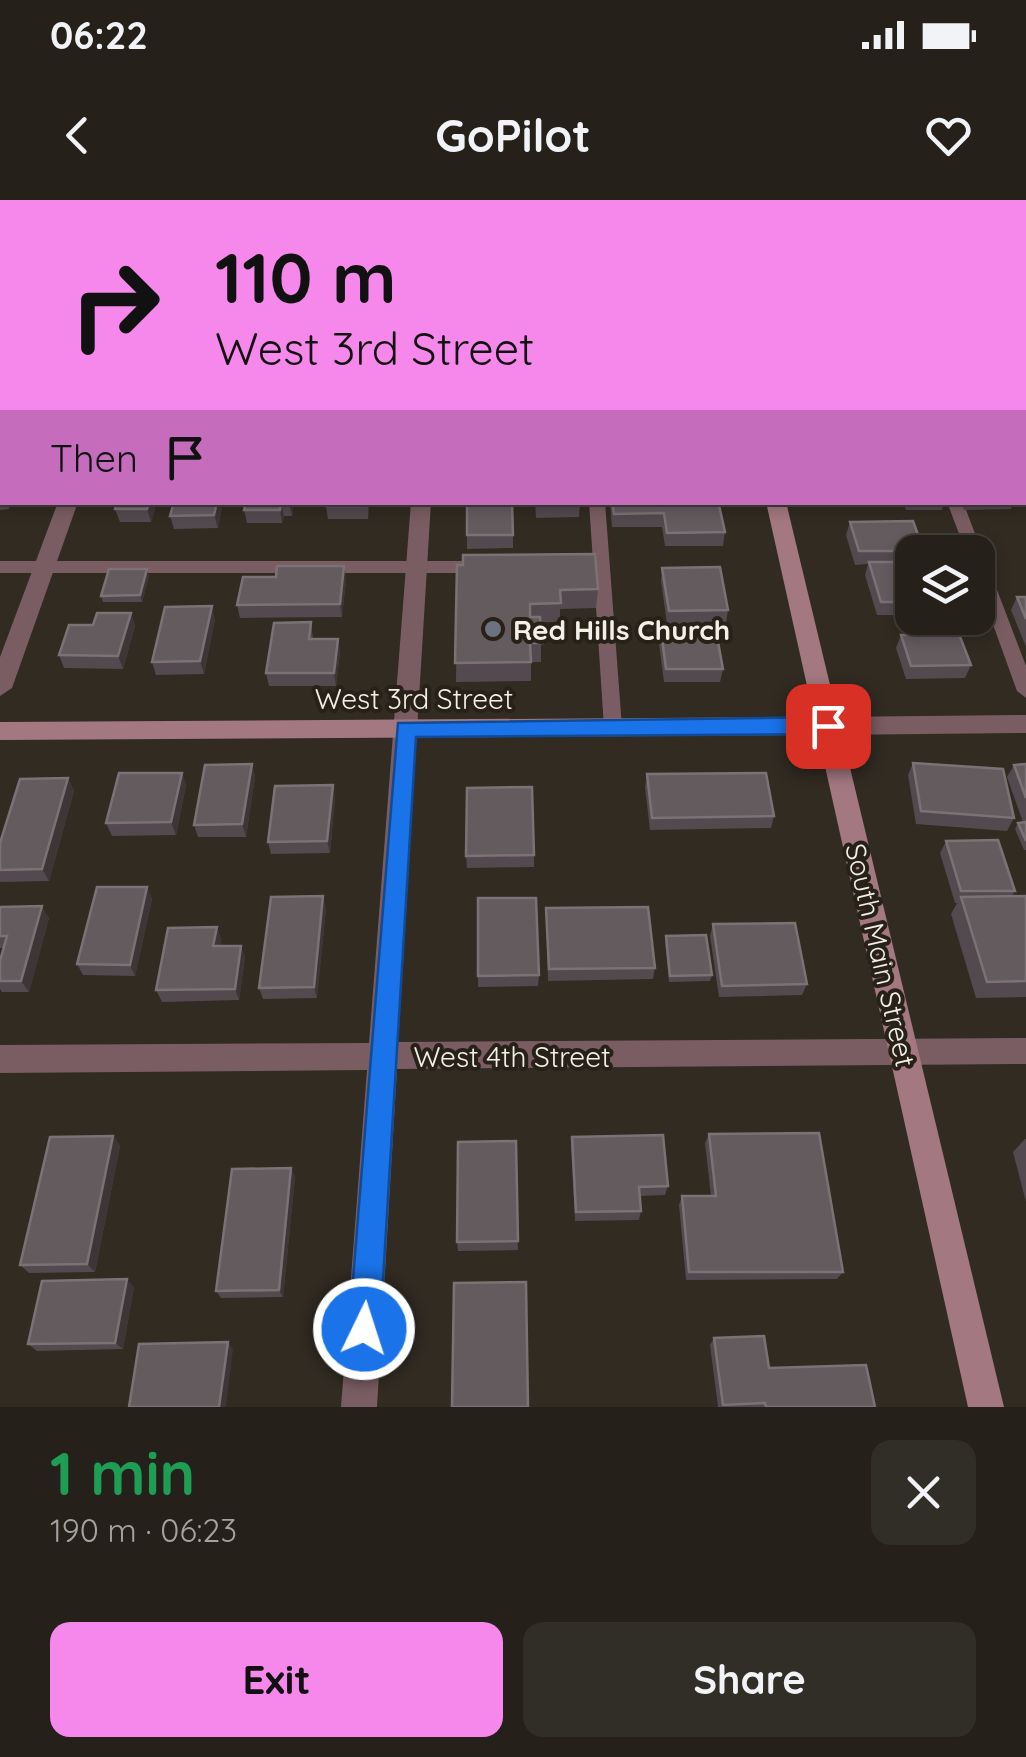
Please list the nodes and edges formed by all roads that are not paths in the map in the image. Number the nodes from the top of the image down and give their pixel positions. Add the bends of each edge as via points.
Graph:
1 (67, 505) edge
2 (421, 505) edge
3 (597, 505) edge
4 (777, 505) edge
5 (957, 505) edge
6 (968, 535) edge
7 (416, 566) junction
8 (509, 566) edge
9 (0, 567) edge
10 (45, 567) junction
11 (995, 607) edge
12 (0, 688) edge
13 (1026, 691) edge
14 (1026, 724) edge
15 (828, 726) junction
16 (614, 727) junction
17 (406, 728) junction
18 (0, 731) edge
19 (1026, 1051) edge
20 (904, 1052) junction
21 (383, 1056) junction
22 (0, 1059) edge
23 (359, 1407) edge
24 (986, 1407) edge

1 - 10 street
2 - 7 street
3 - 16 lane via 592,566
4 - 15 street, South Main Street
5 - 6 lane
7 - 8 lane
7 - 10 lane
7 - 17 street
9 - 10 lane
10 - 12 street
11 - 13 lane
14 - 15 street
15 - 16 street, West 3rd Street
15 - 20 street, South Main Street
16 - 17 street, West 3rd Street
17 - 18 street, West 3rd Street
17 - 21 street
19 - 20 street, West 4th Street
20 - 21 street, West 4th Street
20 - 24 street, South Main Street
21 - 22 street, West 4th Street
21 - 23 street

